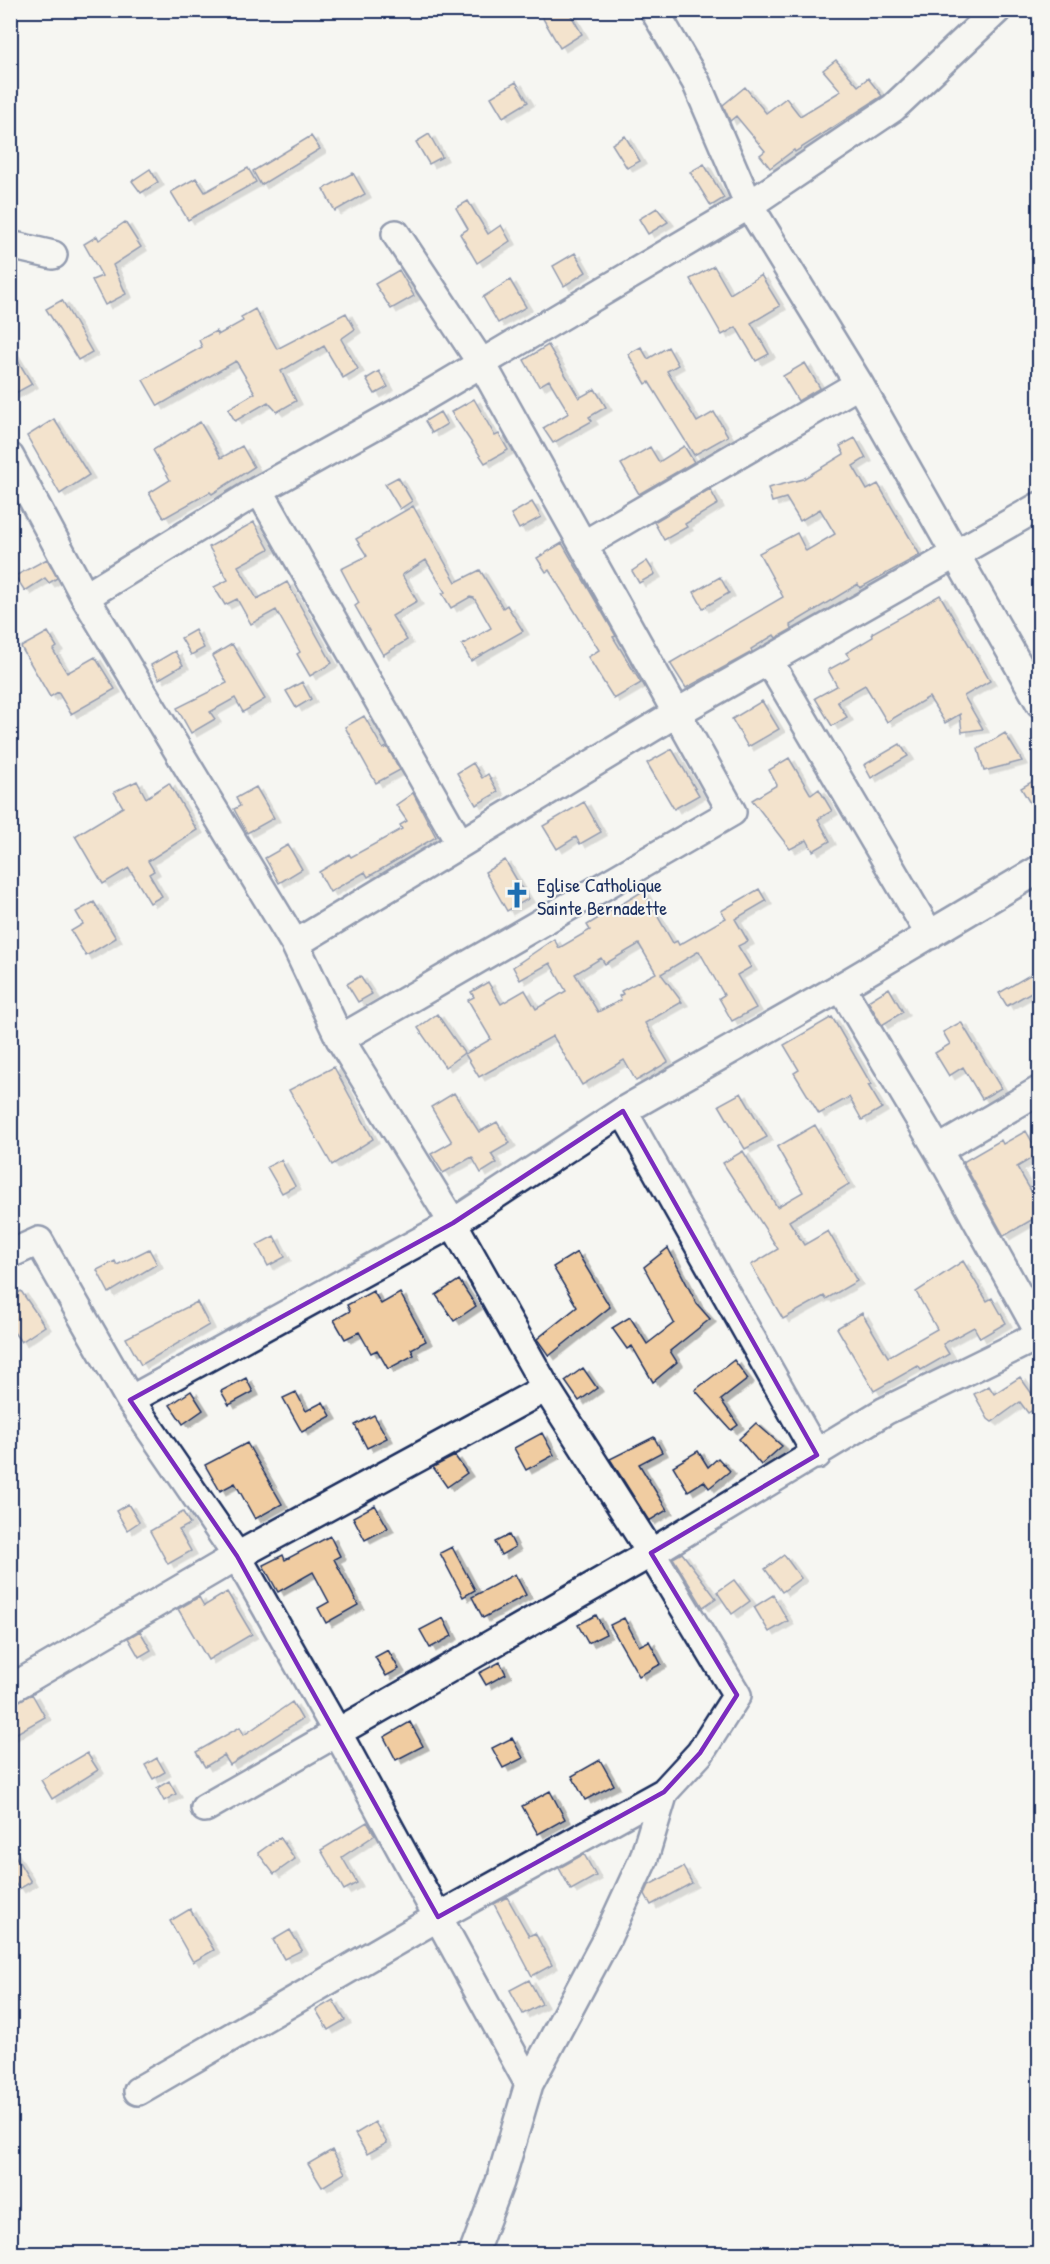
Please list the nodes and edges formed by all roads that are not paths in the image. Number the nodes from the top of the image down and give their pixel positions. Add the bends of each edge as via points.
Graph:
1 (654, 10) edge
2 (997, 10) edge
3 (749, 206) junction
4 (396, 234) dead end
5 (10, 245) edge
6 (53, 255) dead end
7 (482, 364) junction
8 (859, 384) junction
9 (10, 457) edge
10 (259, 490) junction
11 (1040, 506) edge
12 (585, 544) junction
13 (954, 555) junction
14 (85, 597) junction
15 (769, 661) junction
16 (1040, 703) edge
17 (678, 712) junction
18 (459, 842) junction
19 (1040, 869) edge
20 (930, 935) junction
21 (295, 944) junction
22 (841, 987) junction
23 (340, 1040) junction
24 (1040, 1090) edge
25 (623, 1111) junction
26 (938, 1150) junction
27 (453, 1223) junction
28 (10, 1254) edge
29 (1040, 1335) edge
30 (546, 1388) junction
31 (130, 1400) junction
32 (817, 1455) junction
33 (651, 1553) junction
34 (237, 1556) junction
35 (10, 1689) edge
36 (337, 1732) junction
37 (664, 1792) junction
38 (205, 1808) dead end
39 (438, 1917) junction
40 (529, 2084) junction
41 (138, 2091) dead end
42 (473, 2253) edge

1 - 3 street via 696,82
2 - 3 street via 892,108
3 - 7 street
3 - 8 street
4 - 7 street
5 - 6 street
7 - 10 street
7 - 12 street
8 - 12 street
8 - 13 street
9 - 14 street
10 - 14 street
10 - 18 street
11 - 13 street
12 - 17 street
13 - 15 street
13 - 16 street
14 - 21 street
15 - 17 street
15 - 20 street
17 - 18 street
17 - 23 street via 732,812
18 - 21 street
19 - 20 street
20 - 22 street
21 - 23 street
22 - 25 street
22 - 26 street
23 - 27 street
24 - 26 street
25 - 27 street
25 - 32 street
26 - 29 street
27 - 30 street
27 - 31 street
28 - 31 street via 39,1241
29 - 32 street via 885,1411
30 - 33 street
30 - 34 street
31 - 34 street
32 - 33 street
33 - 36 street
33 - 37 street via 737,1695 700,1753
34 - 35 street
34 - 36 street
36 - 38 street
36 - 39 street
37 - 39 street
37 - 40 street via 645,1858
39 - 40 street
39 - 41 street
40 - 42 street via 500,2182

